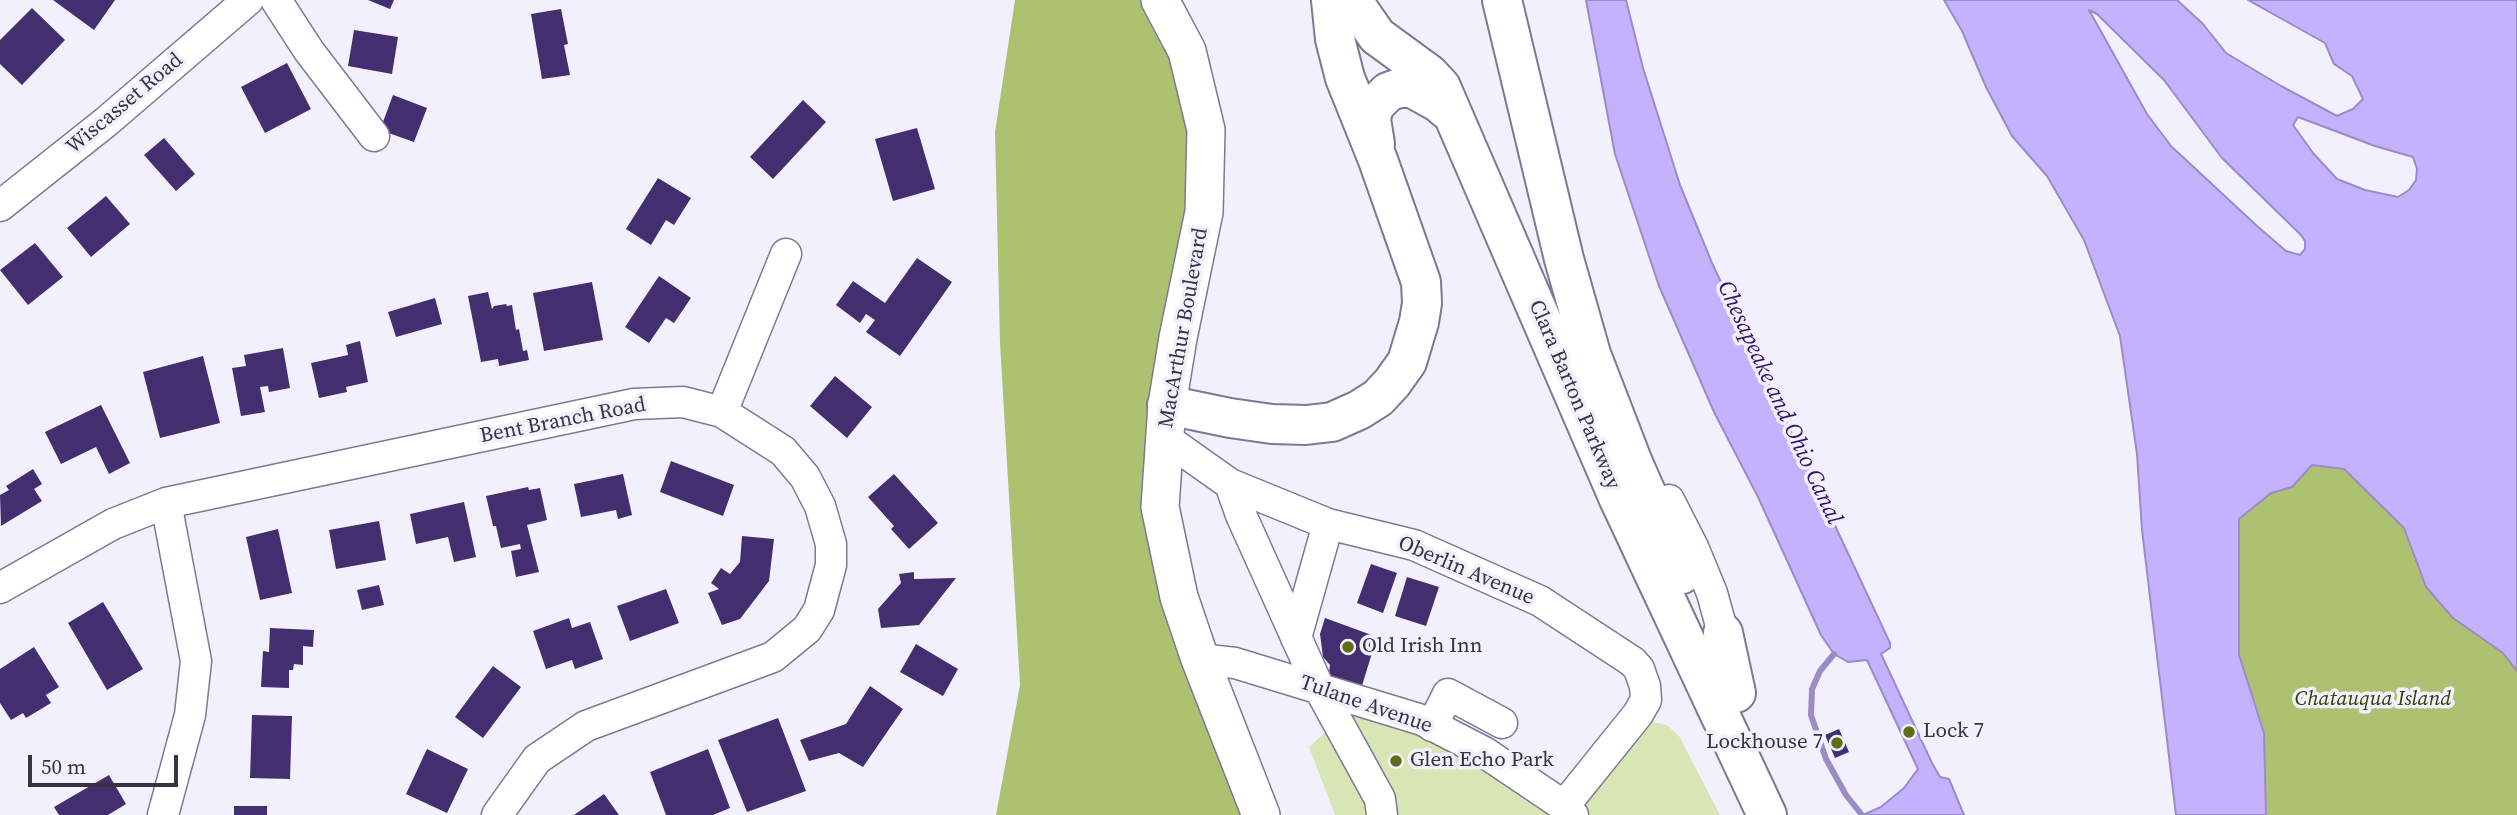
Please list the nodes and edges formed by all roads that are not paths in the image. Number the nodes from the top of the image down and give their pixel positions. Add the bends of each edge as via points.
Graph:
1 (248, 0) edge
2 (276, 0) edge
3 (1160, 0) edge
4 (1331, 0) edge
5 (1352, 0) edge
6 (1502, 0) edge
7 (1453, 116) junction
8 (374, 136) dead end
9 (1378, 160) junction
10 (0, 206) edge
11 (786, 254) dead end
12 (1591, 354) junction
13 (722, 412) junction
14 (1166, 421) junction
15 (1230, 484) junction
16 (1670, 500) joint
17 (166, 503) junction
18 (1328, 524) junction
19 (0, 589) edge
20 (1724, 632) joint
21 (1296, 638) junction
22 (1200, 659) junction
23 (1319, 688) junction
24 (1736, 693) junction
25 (1638, 714) joint
26 (1502, 723) dead end
27 (1432, 726) junction
28 (1569, 811) edge
29 (163, 815) edge
30 (497, 815) edge
31 (1261, 815) edge
32 (1382, 815) edge
33 (1767, 815) edge
34 (1792, 815) edge

1 - 10 street, Wiscasset Road
2 - 8 street
3 - 14 main road, MacArthur Boulevard via 1187,51 1206,130 1204,212
4 - 9 highway via 1342,68
5 - 7 highway, Clara Barton Parkway via 1377,36 1441,87
6 - 12 highway, Clara Barton Parkway
7 - 9 highway via 1412,88 1388,92 1374,106 1371,119
7 - 33 highway, Clara Barton Parkway via 1618,497
9 - 14 highway via 1421,282 1414,343 1392,383 1378,398 1332,422
11 - 13 street
12 - 16 highway via 1637,450
12 - 24 highway, Clara Barton Parkway via 1633,463
13 - 17 street, Bent Branch Road via 682,402 634,404
13 - 30 street, Bent Branch Road via 783,452 805,477 820,506 831,544 831,565 819,610 807,629 773,657 586,726 537,759
14 - 15 street, Oberlin Avenue
14 - 22 main road, MacArthur Boulevard via 1160,508 1179,597
15 - 18 street, Oberlin Avenue
15 - 21 street
16 - 20 street via 1712,593
17 - 19 street, Bent Branch Road via 113,524
17 - 29 street via 196,661 190,715
18 - 21 street
18 - 25 street, Oberlin Avenue via 1414,545 1540,601 1633,662 1646,700
20 - 24 highway
21 - 23 street
22 - 23 street, Tulane Avenue via 1235,663
22 - 31 main road, MacArthur Boulevard
23 - 27 street, Tulane Avenue
23 - 32 street via 1380,799
24 - 34 highway, Clara Barton Parkway
25 - 28 street, Tulane Avenue
26 - 27 street via 1448,694
27 - 28 street, Tulane Avenue via 1484,752

